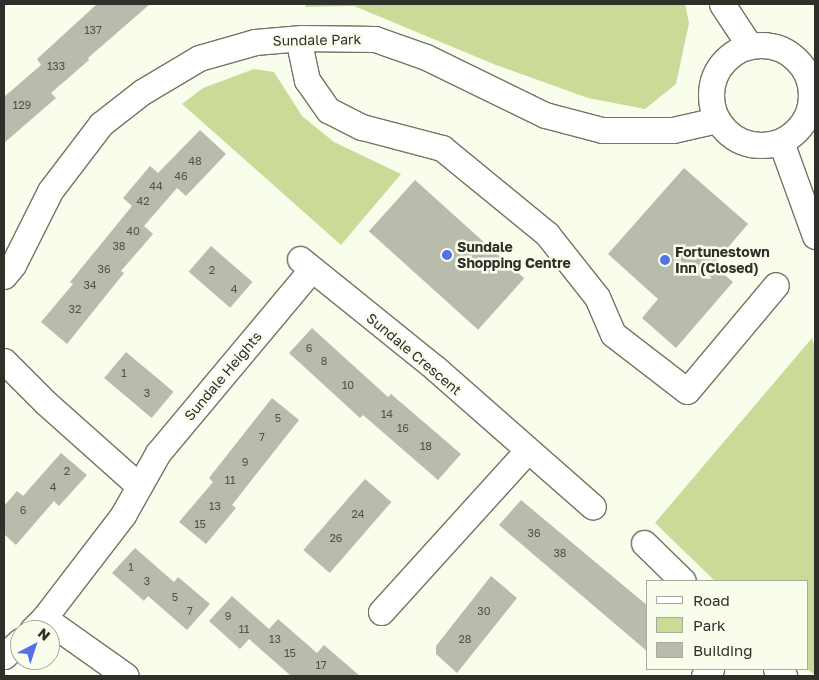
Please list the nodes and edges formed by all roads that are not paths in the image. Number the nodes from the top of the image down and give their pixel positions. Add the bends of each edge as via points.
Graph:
1 (722, 4) edge
2 (302, 38) junction
3 (749, 45) junction
4 (812, 74) edge
5 (717, 120) junction
6 (780, 142) junction
7 (815, 236) edge
8 (306, 264) joint
9 (4, 276) edge
10 (776, 285) dead end
11 (4, 361) edge
12 (526, 452) junction
13 (138, 485) junction
14 (593, 507) dead end
15 (644, 544) dead end
16 (682, 580) edge
17 (381, 612) dead end
18 (41, 620) edge
19 (60, 637) edge
20 (126, 676) edge

1 - 3 street
2 - 5 street, Sundale Park via 374,39 426,57 545,115 602,130 673,130
2 - 9 street, Sundale Park via 255,42 199,58 142,92 101,124 50,190 13,265
2 - 10 street via 301,52 308,80 328,110 362,127 442,148 547,234 597,297 613,334 687,391
3 - 4 street via 767,44 785,49
3 - 5 street via 723,61 714,74 711,90
4 - 6 street via 808,114 794,134
5 - 6 street via 738,140 766,145
6 - 7 street
8 - 12 street, Sundale Crescent via 434,368
8 - 13 street, Sundale Heights via 158,453
11 - 13 street
12 - 14 street, Sundale Crescent
12 - 17 street
13 - 18 street, Sundale Heights via 123,515
15 - 16 street
19 - 20 street

